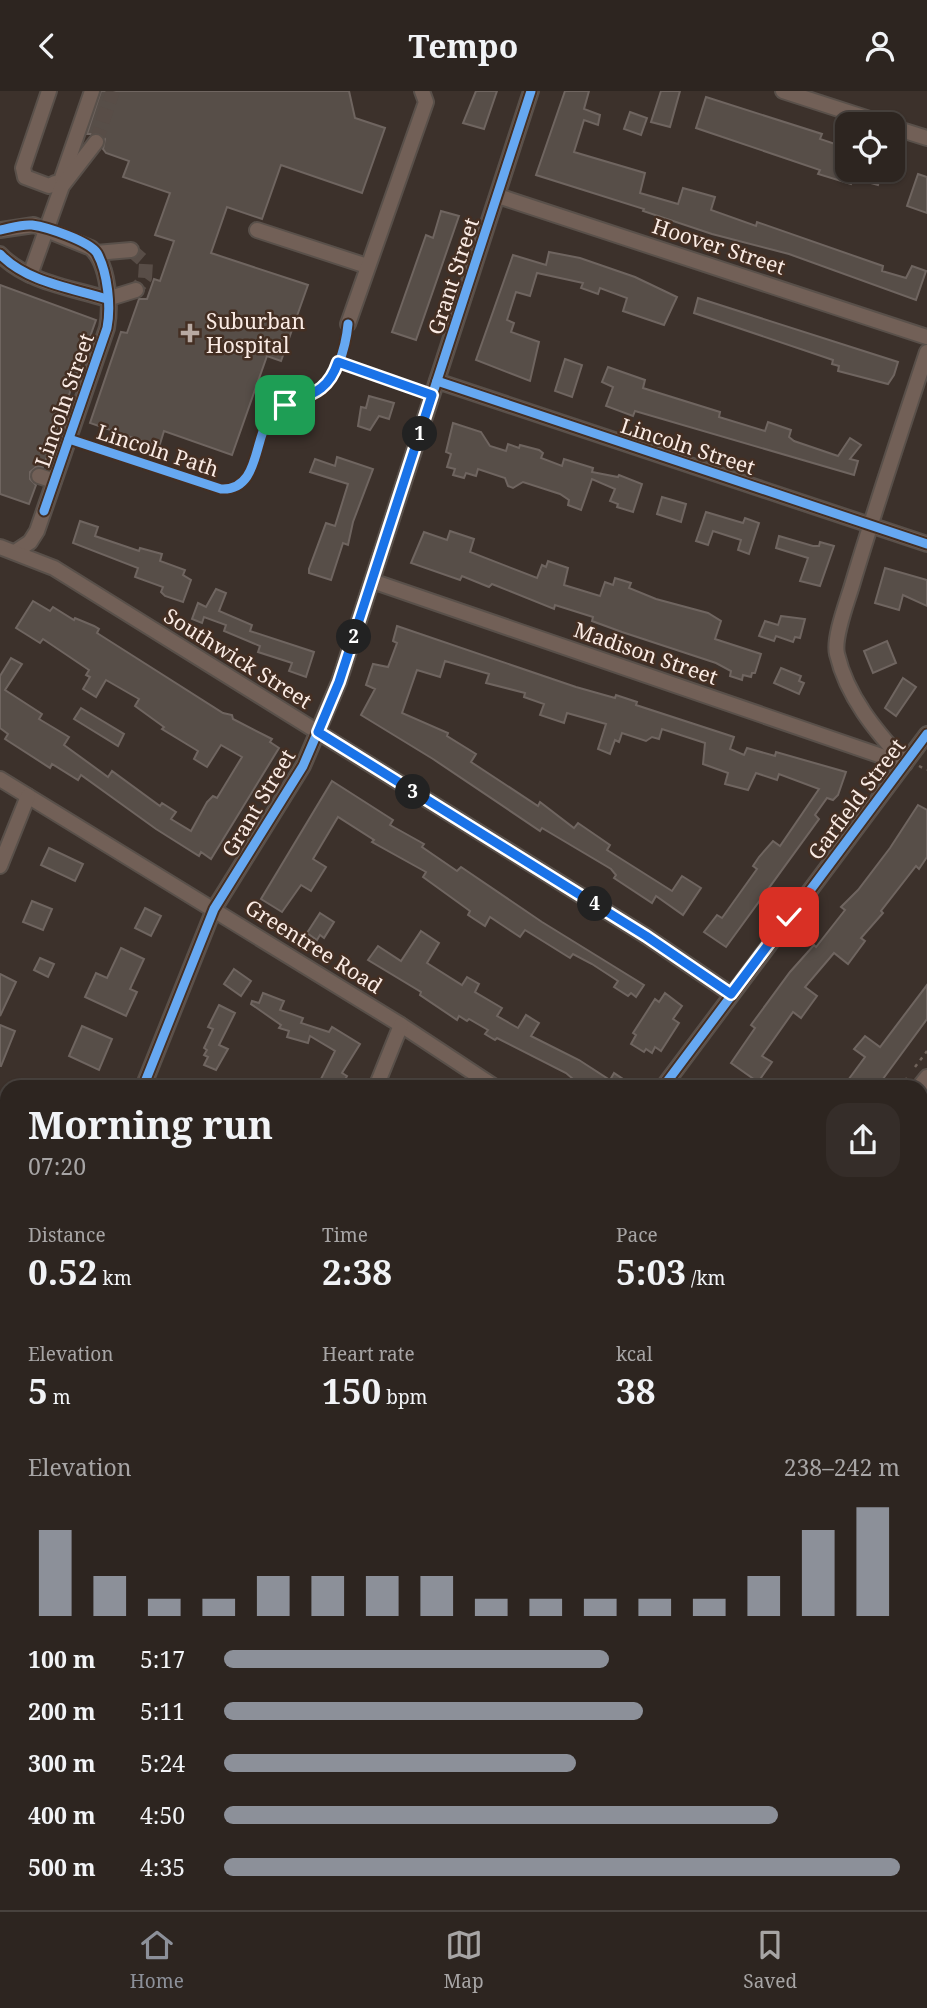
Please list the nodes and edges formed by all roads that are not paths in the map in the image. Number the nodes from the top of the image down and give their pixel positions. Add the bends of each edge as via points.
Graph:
1 (49, 91) edge
2 (92, 91) edge
3 (422, 91) edge
4 (531, 91) edge
5 (783, 91) edge
6 (849, 112) edge
7 (905, 131) edge
8 (927, 138) edge
9 (96, 142) tunnel mouth
10 (58, 184) junction
11 (498, 196) junction
12 (47, 228) junction
13 (0, 230) edge
14 (257, 230) dead end
15 (131, 250) dead end
16 (96, 253) junction
17 (0, 254) edge
18 (367, 266) junction
19 (30, 275) junction
20 (136, 290) dead end
21 (107, 299) junction
22 (348, 324) dead end
23 (927, 337) edge
24 (927, 352) edge
25 (437, 381) junction
26 (39, 476) dead end
27 (54, 481) junction
28 (870, 525) junction
29 (927, 544) edge
30 (0, 547) edge
31 (15, 552) junction
32 (372, 582) junction
33 (318, 732) junction
34 (927, 734) edge
35 (905, 764) junction
36 (0, 779) edge
37 (28, 796) junction
38 (0, 866) edge
39 (214, 909) junction
40 (731, 994) junction
41 (401, 1025) junction
42 (146, 1080) edge
43 (379, 1080) edge
44 (484, 1080) edge
45 (668, 1080) edge

1 - 10 street via 23,168
2 - 10 street
3 - 18 street via 426,102
4 - 11 street, Grant Street
5 - 6 street
7 - 8 street
9 - 10 street
10 - 12 street
11 - 23 street, Hoover Street
11 - 25 street, Grant Street
12 - 13 street via 22,225
12 - 16 street via 85,243
12 - 19 street
14 - 18 street
15 - 16 street
16 - 21 street, Lincoln Street
17 - 19 street
18 - 22 street
19 - 21 street
20 - 21 street
21 - 27 street, Lincoln Street via 109,318 94,346
24 - 28 street
25 - 28 street, Lincoln Street
25 - 32 street, Grant Street
26 - 27 street
27 - 31 street, Lincoln Street via 30,542
28 - 29 street, Lincoln Street
28 - 35 street via 836,652 870,724
30 - 31 street, Southwick Street
31 - 33 street, Southwick Street via 54,568
32 - 33 street, Grant Street
32 - 35 street, Madison Street
33 - 39 street, Grant Street via 303,766
33 - 40 street, Southwick Street
34 - 35 street, Garfield Street
35 - 40 street, Garfield Street
36 - 37 street, Greentree Road
37 - 38 street
37 - 39 street, Greentree Road
39 - 41 street, Greentree Road
39 - 42 street, Grant Street
40 - 45 street, Garfield Street
41 - 43 street
41 - 44 street, Greentree Road

